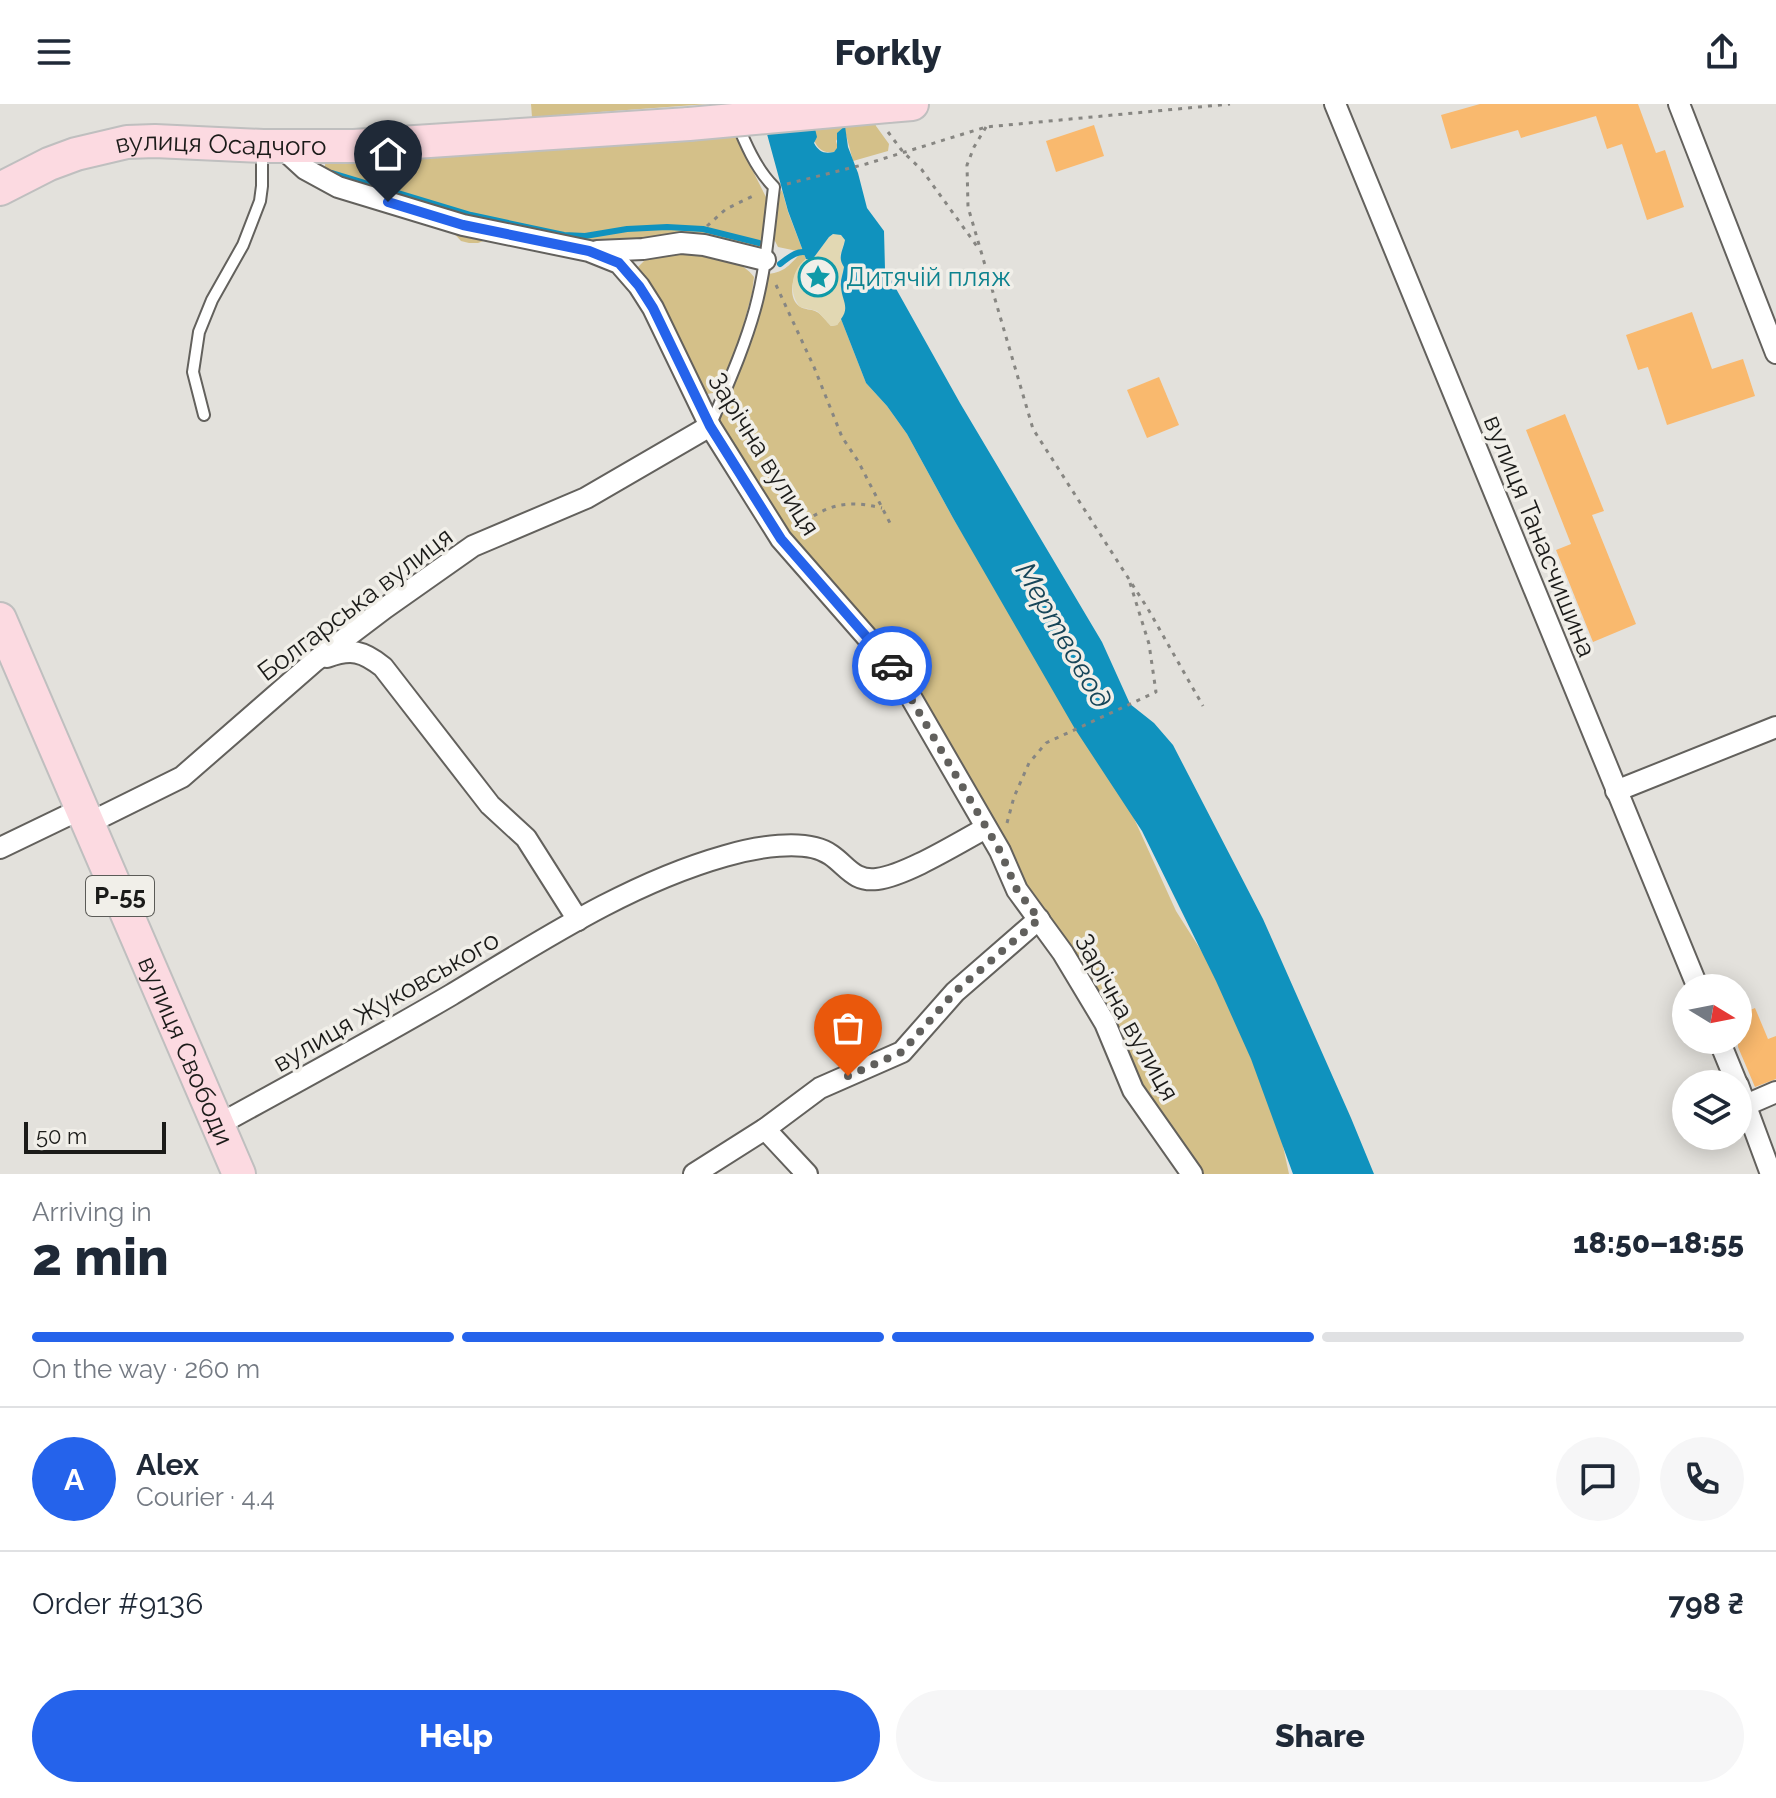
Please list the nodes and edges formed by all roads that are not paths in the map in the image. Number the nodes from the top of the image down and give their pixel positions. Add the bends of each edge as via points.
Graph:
1 (729, 104) edge
2 (1335, 104) edge
3 (1679, 104) edge
4 (896, 114) edge
5 (272, 146) junction
6 (0, 189) edge
7 (589, 251) junction
8 (765, 260) junction
9 (1776, 353) edge
10 (204, 415) dead end
11 (710, 426) junction
12 (0, 619) edge
13 (315, 661) junction
14 (1776, 727) edge
15 (1616, 791) junction
16 (85, 816) junction
17 (986, 828) junction
18 (0, 848) edge
19 (1039, 919) junction
20 (578, 920) junction
21 (1692, 974) edge
22 (1776, 1092) edge
23 (1752, 1102) edge
24 (1752, 1122) edge
25 (218, 1125) junction
26 (765, 1129) junction
27 (239, 1174) edge
28 (694, 1174) edge
29 (807, 1174) edge
30 (1192, 1174) edge
31 (1771, 1174) edge

1 - 8 lane via 756,164 774,187
2 - 15 street, вулиця Танасчишина
3 - 9 street
4 - 5 main road, вулиця Осадчого, bridge
5 - 6 main road, вулиця Осадчого via 127,142 76,154
5 - 7 street, Зарічна вулиця via 338,187 463,225
5 - 10 lane via 243,245 199,332 193,372
7 - 8 street via 681,243
7 - 11 street, Зарічна вулиця via 619,263 639,286
8 - 11 lane via 739,360
11 - 13 street, Болгарська вулиця via 586,498 473,546
11 - 17 street, Зарічна вулиця via 781,539 894,668
12 - 16 main road, вулиця Свободи / Р-55
13 - 16 street, Болгарська вулиця via 182,777
13 - 20 street via 355,652 383,667 490,805 526,838
14 - 15 street
15 - 21 street, вулиця Танасчишина
16 - 18 street, Болгарська вулиця
16 - 25 main road, вулиця Свободи / Р-55
17 - 19 street, Зарічна вулиця via 1017,890
17 - 20 street, вулиця Жуковського via 876,879 856,877 830,854 809,846 726,855 622,895
19 - 26 street via 955,992 902,1052 820,1088
19 - 30 street, Зарічна вулиця via 1105,1023 1133,1090
20 - 25 street, вулиця Жуковського
22 - 23 street
24 - 31 street
25 - 27 main road, вулиця Свободи / Р-55
26 - 28 street
26 - 29 street

